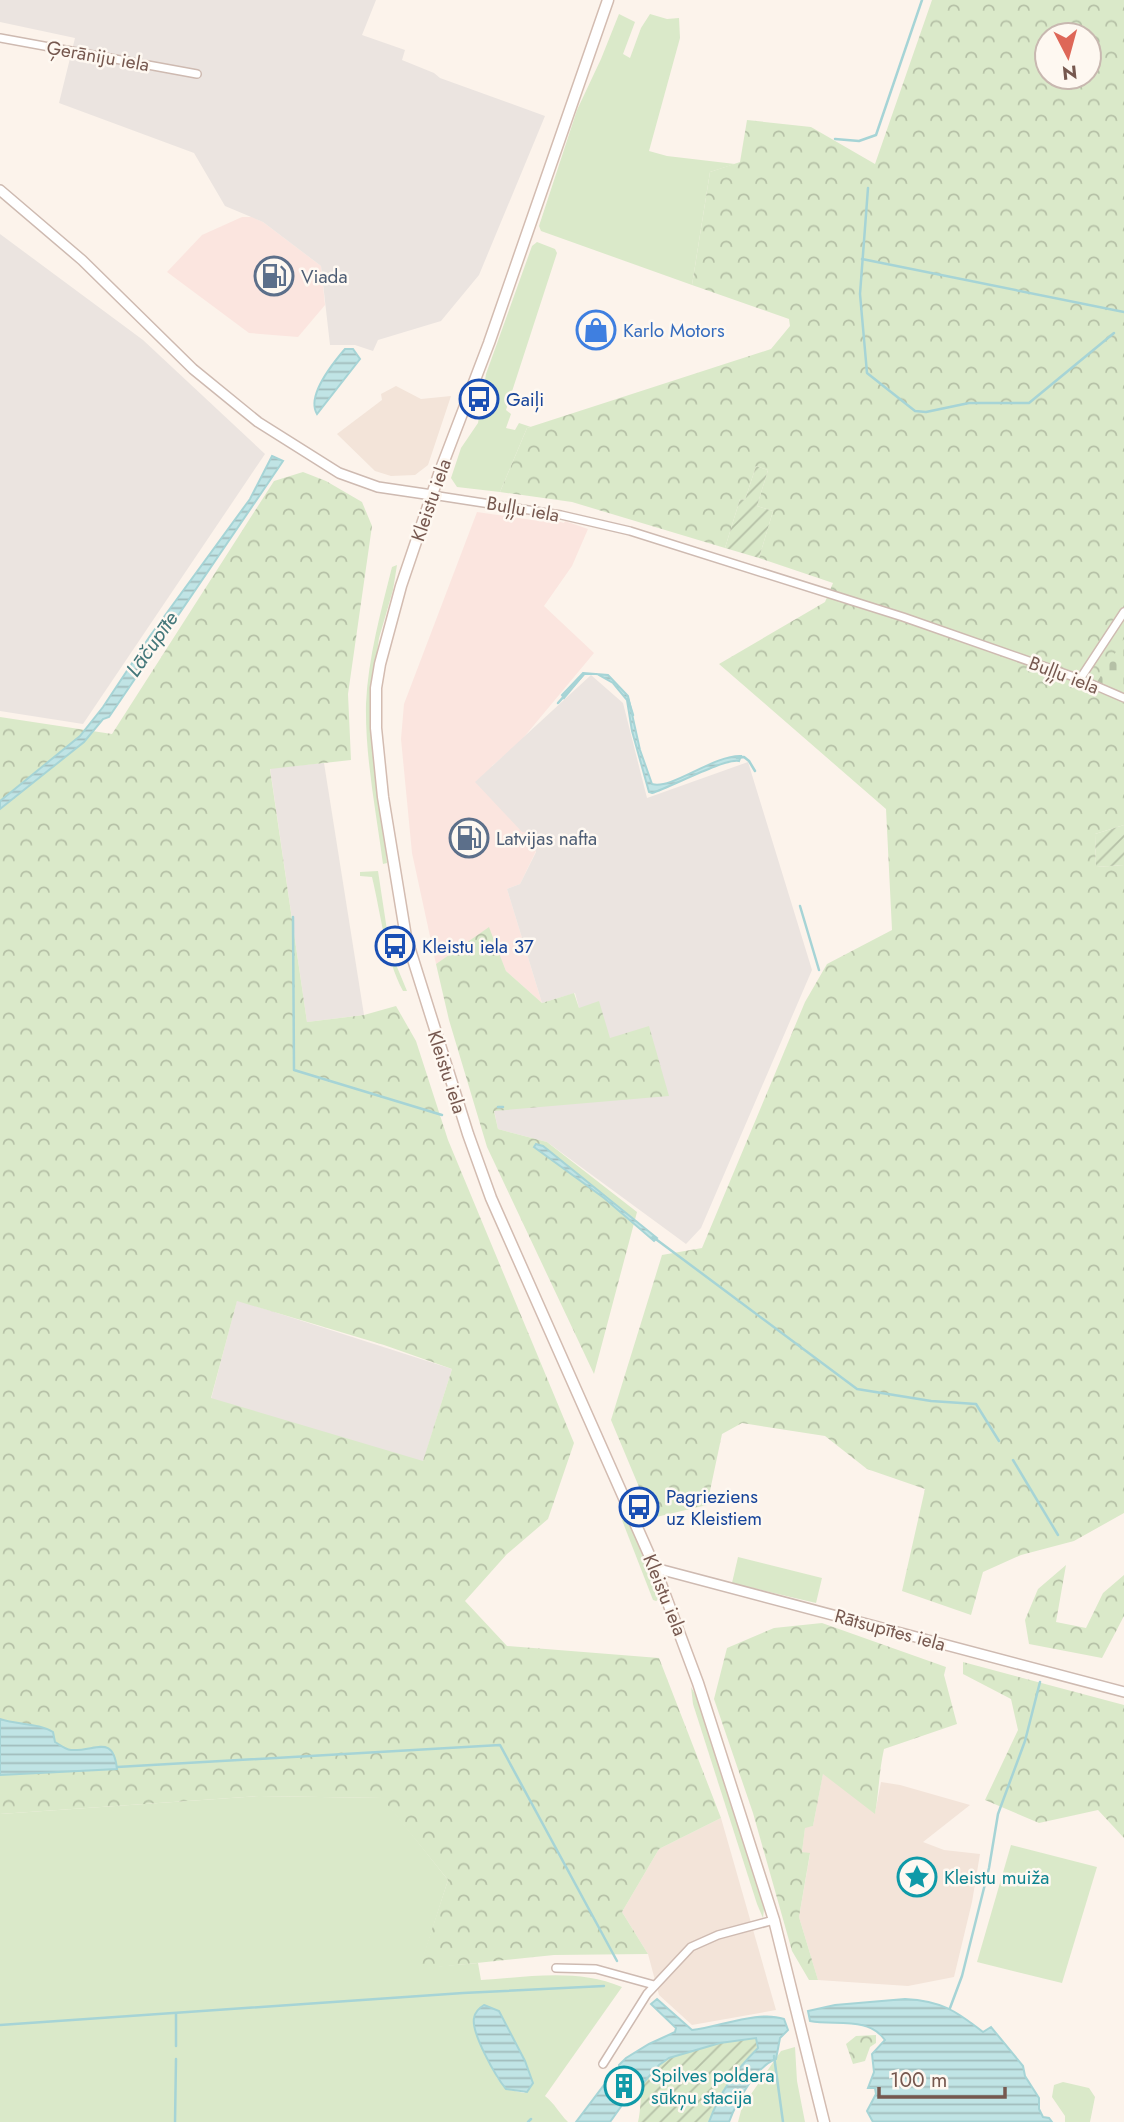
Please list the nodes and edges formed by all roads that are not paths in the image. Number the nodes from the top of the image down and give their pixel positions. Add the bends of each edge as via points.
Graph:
1 (608, 0) edge
2 (0, 38) edge
3 (197, 74) dead end
4 (0, 190) edge
5 (432, 495) junction
6 (1124, 612) edge
7 (1080, 679) junction
8 (1124, 698) edge
9 (655, 1568) junction
10 (1124, 1692) edge
11 (774, 1920) junction
12 (556, 1968) dead end
13 (654, 1985) junction
14 (603, 2064) dead end
15 (824, 2122) edge

1 - 5 main road, Kleistu iela
2 - 3 street, Ģerāniju iela
4 - 5 street, Buļļu iela via 82,260 193,369 258,422 339,473 378,487
5 - 7 street, Buļļu iela via 561,515 629,531 903,617
5 - 9 main road, Kleistu iela via 389,625 376,688 383,797 406,937 491,1198
6 - 7 street
7 - 8 street, Buļļu iela
9 - 10 street, Rātsupītes iela
9 - 11 main road, Kleistu iela via 698,1683
11 - 13 street via 691,1947
11 - 15 main road, Kleistu iela
12 - 13 street via 596,1969
13 - 14 street

